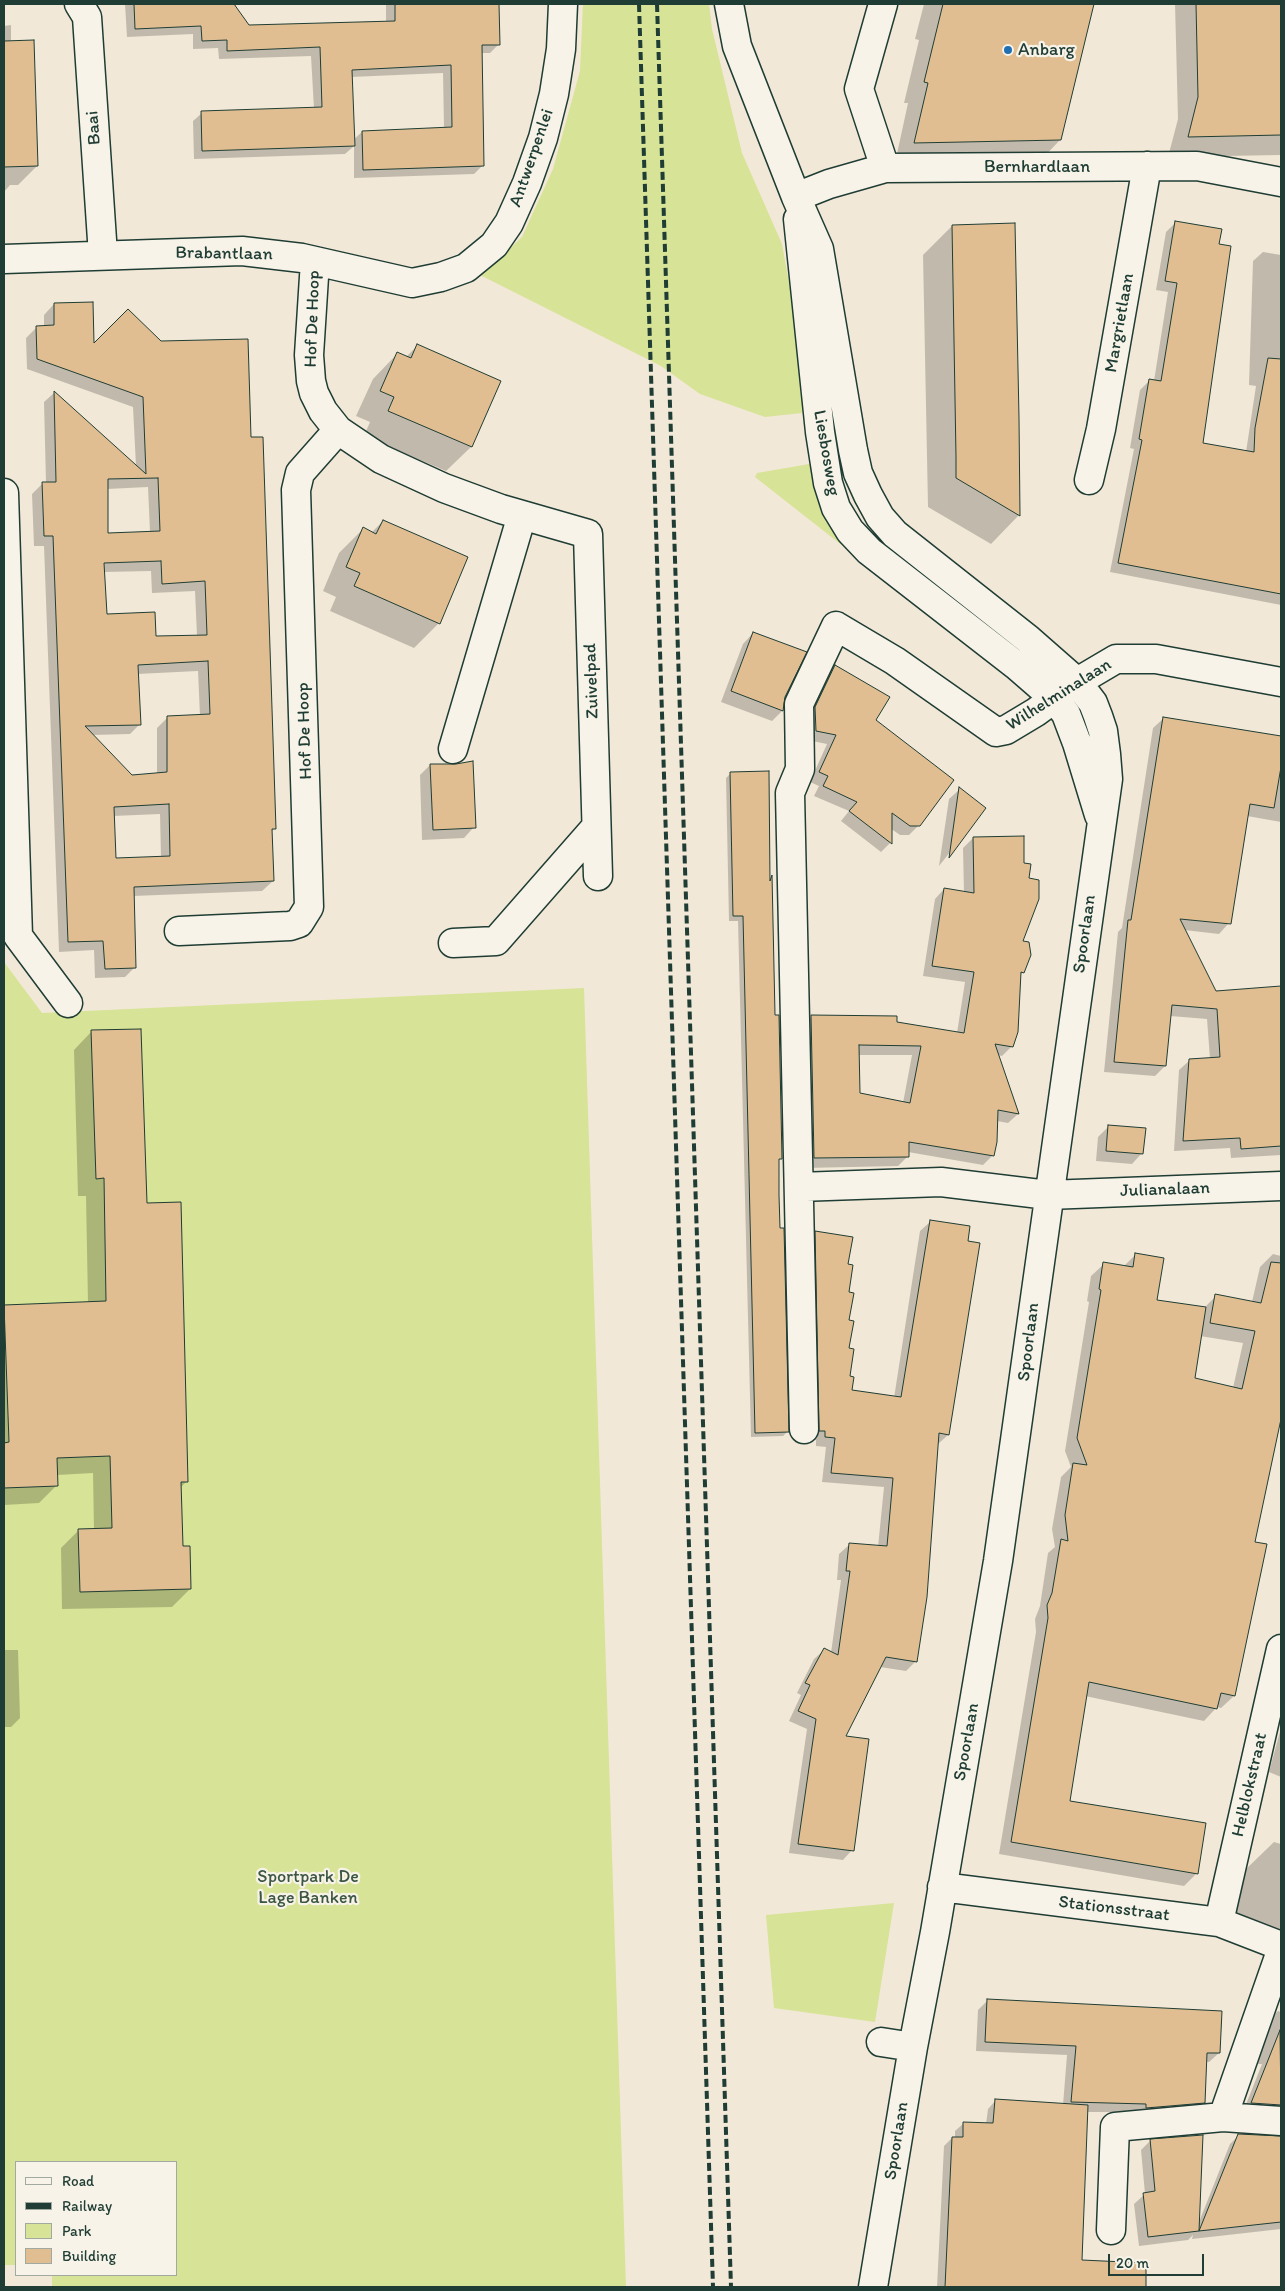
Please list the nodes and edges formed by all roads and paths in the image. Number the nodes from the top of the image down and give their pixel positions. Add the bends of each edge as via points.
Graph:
1 (79, 4) edge
2 (563, 4) edge
3 (729, 4) edge
4 (883, 4) edge
5 (1147, 166) junction
6 (885, 168) junction
7 (1281, 182) edge
8 (796, 197) junction
9 (103, 255) junction
10 (4, 259) edge
11 (315, 261) junction
12 (441, 277) joint
13 (338, 430) junction
14 (1088, 480) dead end
15 (4, 493) edge
16 (511, 505) junction
17 (588, 534) joint
18 (1077, 682) junction
19 (1281, 682) edge
20 (1055, 699) junction
21 (453, 749) dead end
22 (8, 766) edge
23 (1101, 821) junction
24 (596, 827) junction
25 (598, 876) dead end
26 (179, 931) dead end
27 (453, 943) dead end
28 (68, 1003) dead end
29 (1281, 1186) edge
30 (799, 1187) junction
31 (1048, 1194) junction
32 (804, 1429) dead end
33 (1281, 1649) edge
34 (942, 1887) junction
35 (1219, 1922) junction
36 (1281, 1946) edge
37 (1281, 1951) edge
38 (881, 2042) dead end
39 (912, 2047) junction
40 (1223, 2117) junction
41 (1281, 2121) edge
42 (1111, 2230) dead end
43 (873, 2287) edge

1 - 9 street, Baai via 87,17
2 - 12 street, Antwerpenlei via 554,94 543,138 509,223 494,245 466,268
3 - 8 street, Liesbosweg via 737,46
4 - 6 street via 860,89
5 - 6 street, Bernhardlaan
5 - 7 street, Bernhardlaan via 1197,166
5 - 14 street, Margrietlaan via 1102,429
6 - 8 street, Bernhardlaan
8 - 18 street, Liesbosweg via 819,249 858,473 880,517 895,534
8 - 20 street, Liesbosweg via 820,432 836,508 868,551
9 - 10 street, Brabantlaan
9 - 11 street, Brabantlaan via 242,251
11 - 12 street, Brabantlaan via 402,282
11 - 13 street, Hof De Hoop via 309,355 312,381 319,403
13 - 16 street, Hof De Hoop via 362,448 444,488
13 - 26 street, Hof De Hoop via 300,473 296,490 309,907 299,923 290,926
15 - 22 street
16 - 17 street, Hof De Hoop
16 - 21 street
17 - 24 street, Zuivelpad
18 - 19 street, Wilhelminalaan via 1116,659 1137,658
18 - 20 street, Wilhelminalaan
18 - 23 street, Spoorlaan via 1093,703 1103,731 1108,779
20 - 23 street, Spoorlaan via 1066,714 1077,743
20 - 30 street, Wilhelminalaan via 1006,730 996,732 896,661 836,626 799,704 800,770 790,793
22 - 28 street via 18,936
23 - 31 street, Spoorlaan
24 - 25 street, Zuivelpad
24 - 27 street via 496,941
29 - 31 street, Julianalaan
30 - 31 street via 941,1182
30 - 32 street
31 - 34 street, Spoorlaan via 998,1561
33 - 35 street, Helblokstraat
34 - 35 street, Stationsstraat
34 - 39 street, Spoorlaan
35 - 36 street, Stationsstraat
37 - 40 street
38 - 39 street
39 - 43 street, Spoorlaan
40 - 41 street
40 - 42 street via 1115,2127

